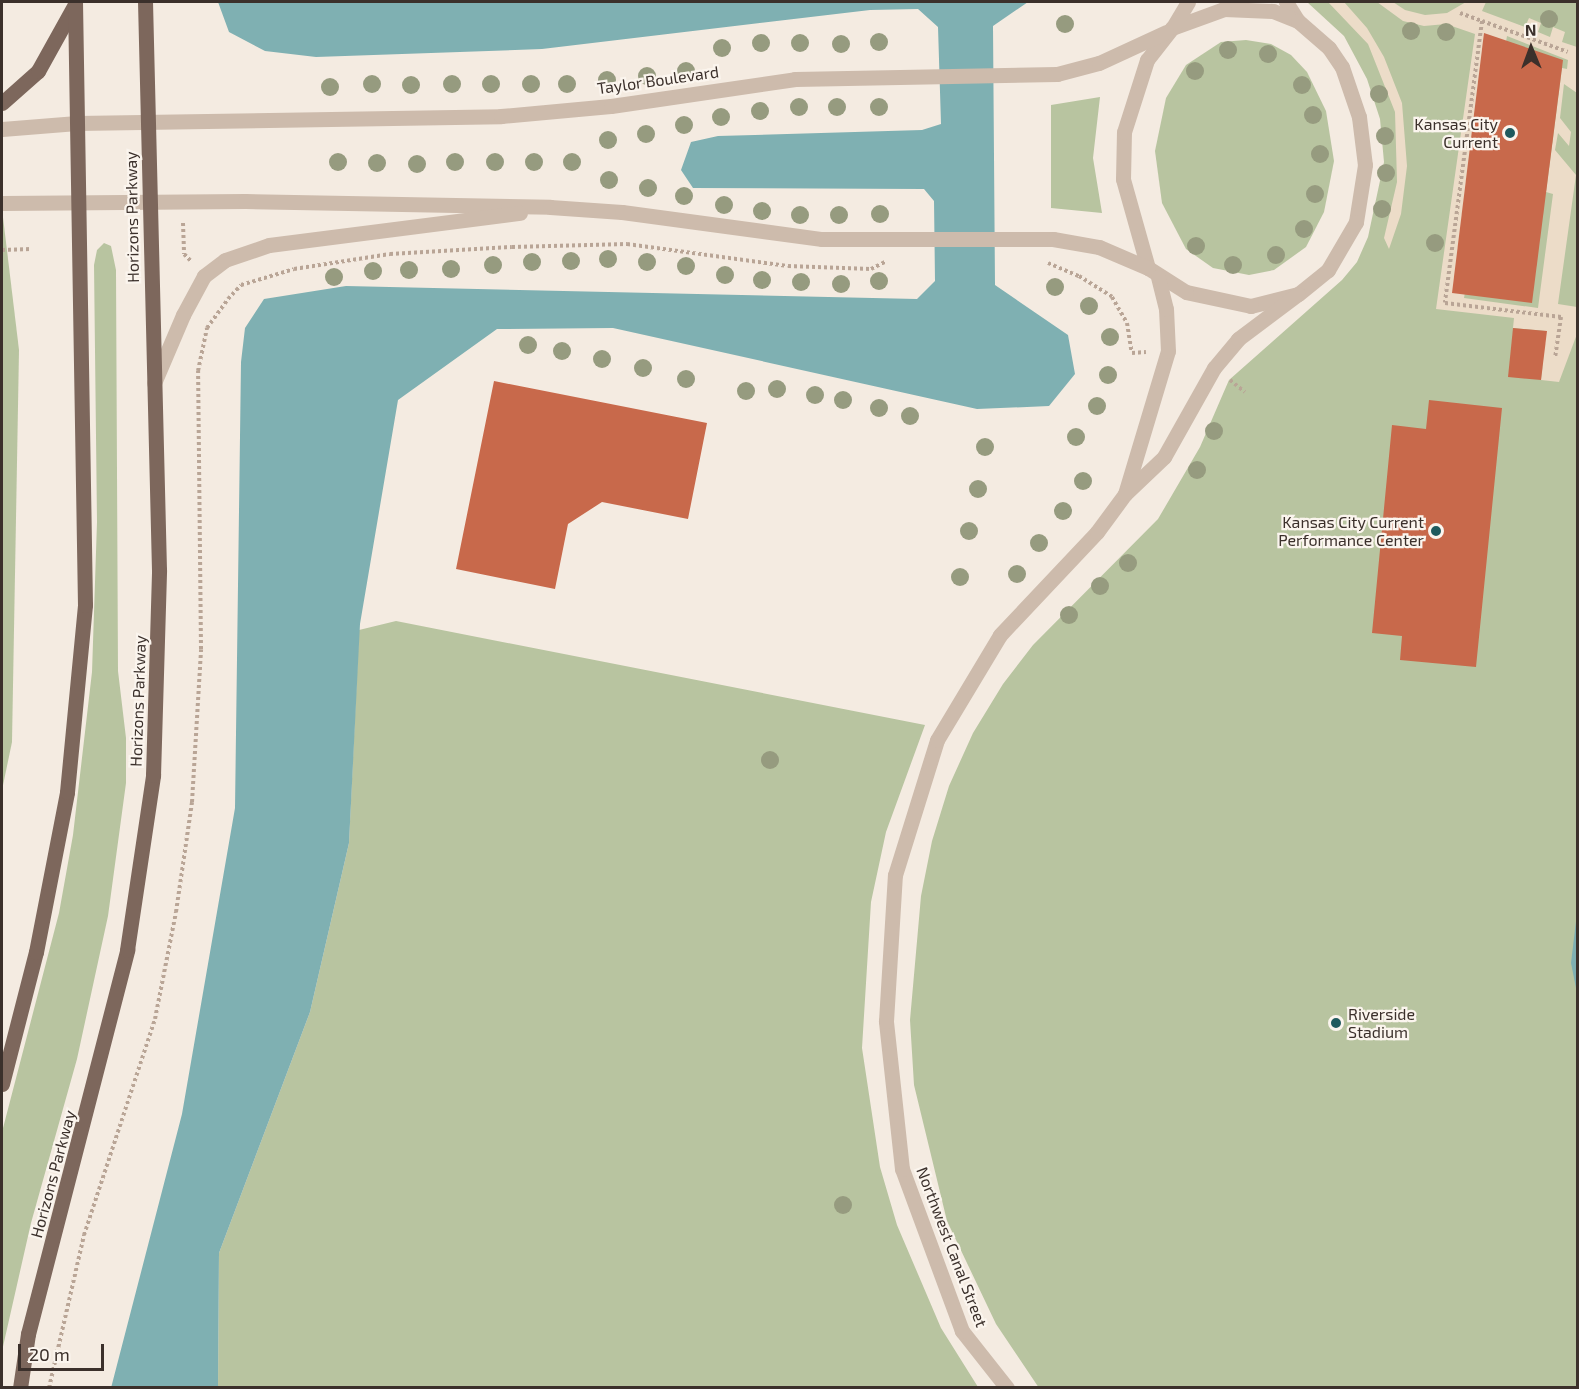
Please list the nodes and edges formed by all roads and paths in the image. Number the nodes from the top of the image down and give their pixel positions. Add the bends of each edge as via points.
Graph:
1 (145, 2) edge
2 (1188, 2) edge
3 (1286, 2) edge
4 (75, 3) edge
5 (1461, 13) dead end
6 (1298, 21) junction
7 (1482, 21) junction
8 (1169, 30) junction
9 (1568, 52) dead end
10 (2, 103) edge
11 (77, 123) junction
12 (147, 123) junction
13 (2, 129) edge
14 (78, 202) junction
15 (2, 203) edge
16 (149, 203) junction
17 (550, 207) junction
18 (183, 222) dead end
19 (173, 236) dead end
20 (183, 236) junction
21 (32, 249) dead end
22 (2, 250) edge
23 (1044, 261) dead end
24 (191, 262) dead end
25 (897, 262) dead end
26 (1153, 273) junction
27 (1298, 294) junction
28 (228, 299) dead end
29 (1144, 352) dead end
30 (1555, 358) dead end
31 (1229, 380) dead end
32 (154, 383) junction
33 (1245, 392) dead end
34 (1125, 494) junction
35 (2, 1084) edge
36 (20, 1388) edge
37 (1007, 1388) edge

1 - 12 main road, Horizons Parkway
2 - 8 street, Northwest Canal Street
3 - 6 street
4 - 10 main road via 38,71
4 - 11 main road
5 - 7 path
6 - 8 street, Taylor Boulevard via 1274,11 1224,9
6 - 27 street, Northwest Canal Street via 1329,48 1342,68 1359,117 1365,165 1361,204 1348,242 1328,270
7 - 9 path
7 - 30 path via 1445,303 1561,317
8 - 12 street, Taylor Boulevard via 1099,63 1057,74 795,79 611,106 501,116
8 - 26 street, Northwest Canal Street via 1147,60 1138,82 1122,152 1126,196
11 - 12 street, Taylor Boulevard
11 - 13 street, Taylor Boulevard
11 - 14 main road
12 - 16 main road, Horizons Parkway
14 - 15 street
14 - 16 street
14 - 35 main road via 85,605 67,792 36,952
16 - 17 street
16 - 32 main road, Horizons Parkway
17 - 26 street via 622,212 822,239 1053,239 1099,247
17 - 32 street via 479,221 269,245 225,260 204,276
18 - 20 path
19 - 20 path
20 - 24 path via 184,254
21 - 22 path
23 - 29 path via 1079,276 1112,297 1127,323 1132,353
25 - 28 path via 871,269 788,266 627,244 478,249 390,254 294,269 241,285
26 - 27 street via 1186,292 1228,304 1251,306
26 - 34 street, Northwest Canal Street via 1166,309 1168,351
27 - 34 street, Northwest Canal Street via 1238,339 1214,368 1164,457
31 - 33 path
32 - 36 main road, Horizons Parkway via 159,642 153,775 127,950 28,1334
34 - 37 street, Northwest Canal Street via 1097,532 1000,635 938,740 895,875 886,1021 902,1169 962,1331

